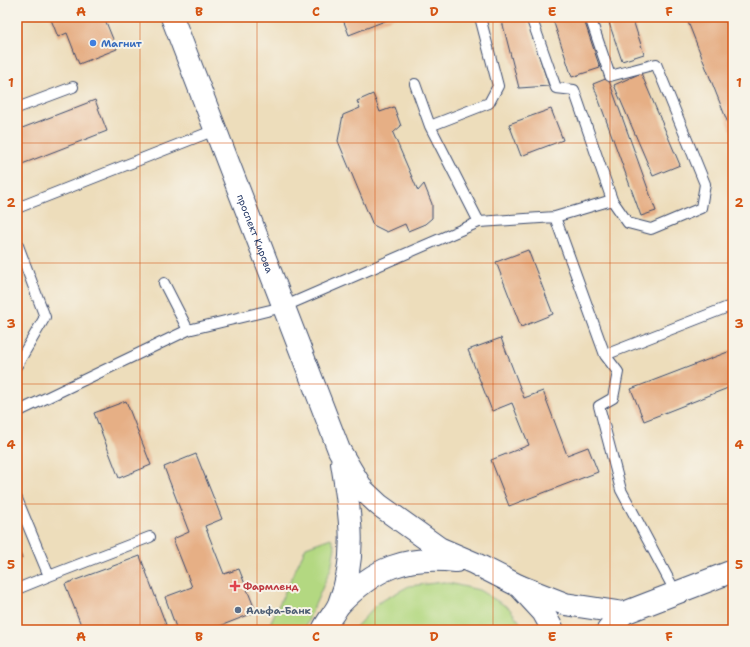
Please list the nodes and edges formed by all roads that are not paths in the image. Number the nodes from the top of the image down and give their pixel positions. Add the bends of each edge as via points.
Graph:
1 (172, 17) edge
2 (480, 17) edge
3 (531, 17) edge
4 (590, 17) edge
5 (415, 84) dead end
6 (73, 87) dead end
7 (17, 108) edge
8 (430, 126) junction
9 (215, 130) junction
10 (612, 200) junction
11 (17, 208) edge
12 (555, 217) junction
13 (479, 222) junction
14 (17, 243) edge
15 (164, 283) dead end
16 (733, 305) edge
17 (284, 307) junction
18 (188, 330) junction
19 (605, 355) junction
20 (17, 365) edge
21 (17, 412) edge
22 (339, 450) junction
23 (17, 499) edge
24 (150, 537) dead end
25 (474, 563) junction
26 (733, 571) edge
27 (49, 576) junction
28 (519, 586) junction
29 (17, 589) edge
30 (676, 593) junction
31 (339, 606) junction
32 (624, 613) junction
33 (323, 630) edge
34 (553, 630) edge
35 (608, 630) edge

1 - 9 main road, проспект Кирова
2 - 8 lane via 498,86 488,103
3 - 10 lane via 556,88 574,90
4 - 10 lane via 610,76 656,64 705,184 701,208 651,229 628,223
5 - 8 lane
6 - 7 lane
8 - 13 lane
9 - 11 lane
9 - 17 main road, проспект Кирова
10 - 12 lane
12 - 13 lane
12 - 19 lane
13 - 17 lane
14 - 20 lane via 46,317
15 - 18 lane
16 - 19 lane
17 - 18 lane
17 - 22 main road, проспект Кирова
18 - 21 lane
19 - 30 lane via 618,372 613,398 599,406 621,490
22 - 25 main road via 363,490 379,505 439,548
22 - 31 main road via 351,515 351,564
23 - 27 lane
24 - 27 lane
25 - 28 main road
25 - 31 main road via 433,558 401,563 370,577
26 - 30 main road
27 - 29 lane
28 - 32 main road via 565,604
28 - 34 main road via 543,612
30 - 32 main road
31 - 33 main road
32 - 35 main road

